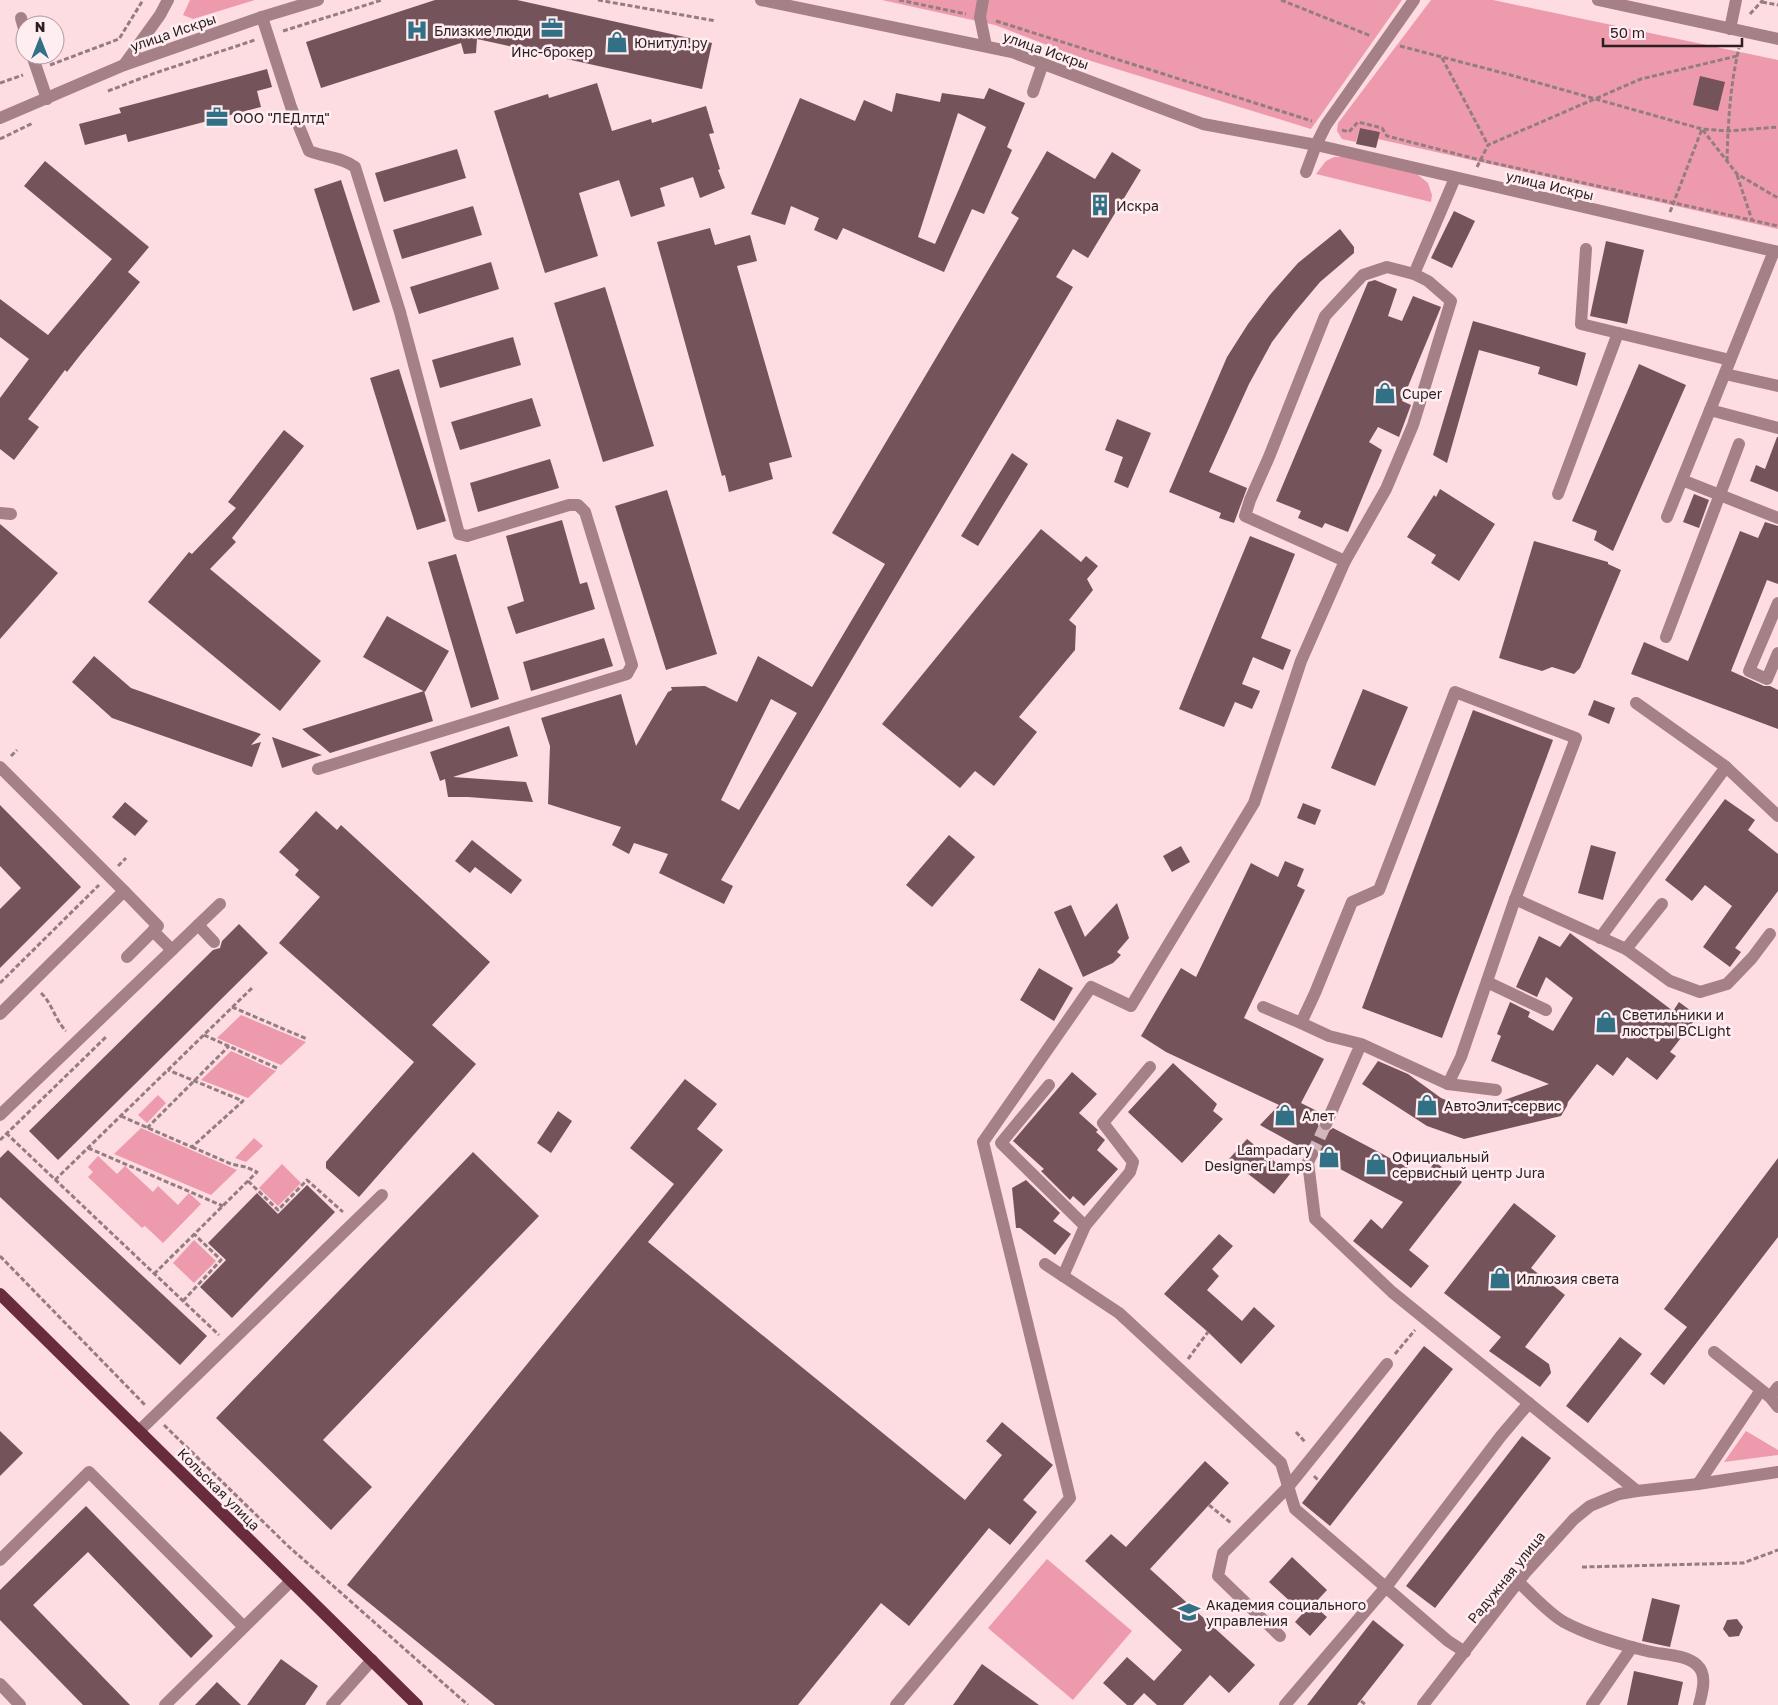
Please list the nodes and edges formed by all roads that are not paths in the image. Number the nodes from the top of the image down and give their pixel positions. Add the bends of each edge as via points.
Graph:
1 (168, 0) edge
2 (318, 0) edge
3 (761, 0) edge
4 (983, 0) edge
5 (1414, 0) edge
6 (1598, 0) edge
7 (1736, 0) edge
8 (262, 17) junction
9 (1730, 28) junction
10 (1778, 39) edge
11 (986, 46) junction
12 (1043, 63) junction
13 (36, 65) edge
14 (124, 65) junction
15 (1033, 92) dead end
16 (47, 99) junction
17 (0, 118) edge
18 (1316, 145) junction
19 (1306, 172) dead end
20 (1455, 178) junction
21 (1586, 250) dead end
22 (1776, 251) edge
23 (1414, 274) junction
24 (1618, 333) junction
25 (1730, 360) junction
26 (1724, 374) junction
27 (1778, 386) edge
28 (1710, 410) junction
29 (1778, 428) edge
30 (1739, 444) dead end
31 (1682, 480) junction
32 (1558, 494) dead end
33 (1720, 495) junction
34 (1667, 517) dead end
35 (1778, 518) edge
36 (1345, 561) junction
37 (1778, 603) edge
38 (1666, 637) dead end
39 (1778, 653) edge
40 (1636, 703) dead end
41 (0, 767) edge
42 (1726, 767) junction
43 (318, 769) dead end
44 (1778, 816) edge
45 (124, 891) junction
46 (1515, 899) junction
47 (220, 904) dead end
48 (1662, 904) dead end
49 (198, 926) junction
50 (153, 931) junction
51 (1770, 934) dead end
52 (1600, 938) junction
53 (214, 942) dead end
54 (1626, 949) junction
55 (172, 950) junction
56 (127, 957) dead end
57 (1487, 982) junction
58 (1263, 1007) dead end
59 (1546, 1010) dead end
60 (0, 1014) edge
61 (1301, 1023) junction
62 (1361, 1044) junction
63 (1150, 1067) dead end
64 (1448, 1084) junction
65 (1050, 1085) dead end
66 (1496, 1090) dead end
67 (0, 1115) edge
68 (1326, 1124) tunnel mouth
69 (1312, 1154) tunnel mouth
70 (382, 1195) dead end
71 (1085, 1226) junction
72 (1045, 1264) dead end
73 (1063, 1276) junction
74 (0, 1294) edge
75 (1714, 1352) dead end
76 (1387, 1364) road end
77 (1778, 1387) edge
78 (1770, 1398) edge
79 (1529, 1403) junction
80 (139, 1431) junction
81 (1778, 1472) edge
82 (1698, 1484) junction
83 (1288, 1487) junction
84 (1636, 1491) junction
85 (0, 1560) edge
86 (292, 1581) junction
87 (1518, 1582) junction
88 (1386, 1587) junction
89 (244, 1627) junction
90 (1280, 1636) dead end
91 (1632, 1647) junction
92 (1465, 1652) junction
93 (372, 1660) junction
94 (0, 1684) edge
95 (20, 1705) edge
96 (165, 1705) edge
97 (332, 1705) edge
98 (417, 1705) edge
99 (896, 1705) edge
100 (1285, 1705) edge
101 (1423, 1705) edge
102 (1592, 1705) edge
103 (1699, 1705) edge

1 - 14 street
2 - 8 street, улица Искры
3 - 11 street, улица Искры
4 - 11 street via 980,17
5 - 18 street via 1326,125
6 - 9 street
7 - 9 street
8 - 14 street, улица Искры
8 - 43 street via 309,151 346,160 354,167 400,312 459,534 467,536 578,505 585,512 632,665 628,674
9 - 10 street
11 - 12 street, улица Искры
12 - 15 street
12 - 18 street, улица Искры via 1203,124
13 - 16 street
14 - 16 street, улица Искры
16 - 17 street, улица Искры
18 - 19 street
18 - 20 street, улица Искры
20 - 22 street, улица Искры
20 - 23 street
21 - 24 street via 1581,324
22 - 25 street
23 - 36 street via 1428,281 1451,301 1413,425 1386,489
23 - 36 street via 1387,268 1362,275 1325,316 1245,516
24 - 25 street
24 - 32 street
25 - 26 street
26 - 27 street
26 - 28 street
28 - 29 street
28 - 31 street
30 - 33 street
31 - 33 street
31 - 34 street
33 - 35 street
33 - 38 street
36 - 99 street via 1301,661 1254,803 1131,1006 1091,986 983,1142 1070,1498
37 - 39 street via 1749,671 1767,679
40 - 42 street
41 - 45 street
42 - 44 street
42 - 52 street
45 - 50 street via 158,926
45 - 60 street
46 - 52 street
46 - 57 street
46 - 61 street via 1576,738 1455,692 1379,890 1352,902
47 - 49 street
48 - 54 street
49 - 53 street
49 - 55 street
50 - 55 street
50 - 56 street
51 - 54 street via 1727,984 1700,992 1670,981
52 - 54 street
55 - 67 street
57 - 59 street
57 - 64 street via 1461,1058
58 - 61 street
61 - 62 street via 1329,1036
62 - 64 street
62 - 68 street
63 - 71 street via 1103,1124 1133,1162 1130,1172
64 - 66 street
65 - 71 street via 1001,1143
69 - 79 street via 1308,1162 1315,1219 1392,1292
70 - 80 street
71 - 73 street
72 - 73 street
73 - 83 street via 1119,1313 1281,1463
74 - 80 main road, Кольская улица
75 - 78 street
76 - 83 street
77 - 78 street
78 - 82 street
79 - 84 street
79 - 88 street
80 - 86 main road, Кольская улица
81 - 82 street, Радужная улица
82 - 84 street, Радужная улица
83 - 88 street via 1295,1509
83 - 90 street via 1223,1553 1218,1576
84 - 87 street, Радужная улица via 1590,1506 1574,1519
85 - 89 street via 89,1472
86 - 89 street
86 - 93 main road, Кольская улица
87 - 91 street via 1564,1622
87 - 92 street, Радужная улица
88 - 92 street
88 - 100 street
89 - 96 street
91 - 102 street
91 - 103 street via 1689,1659 1699,1666 1703,1676
92 - 101 street, Радужная улица
93 - 97 street
93 - 98 main road, Кольская улица
94 - 95 street

